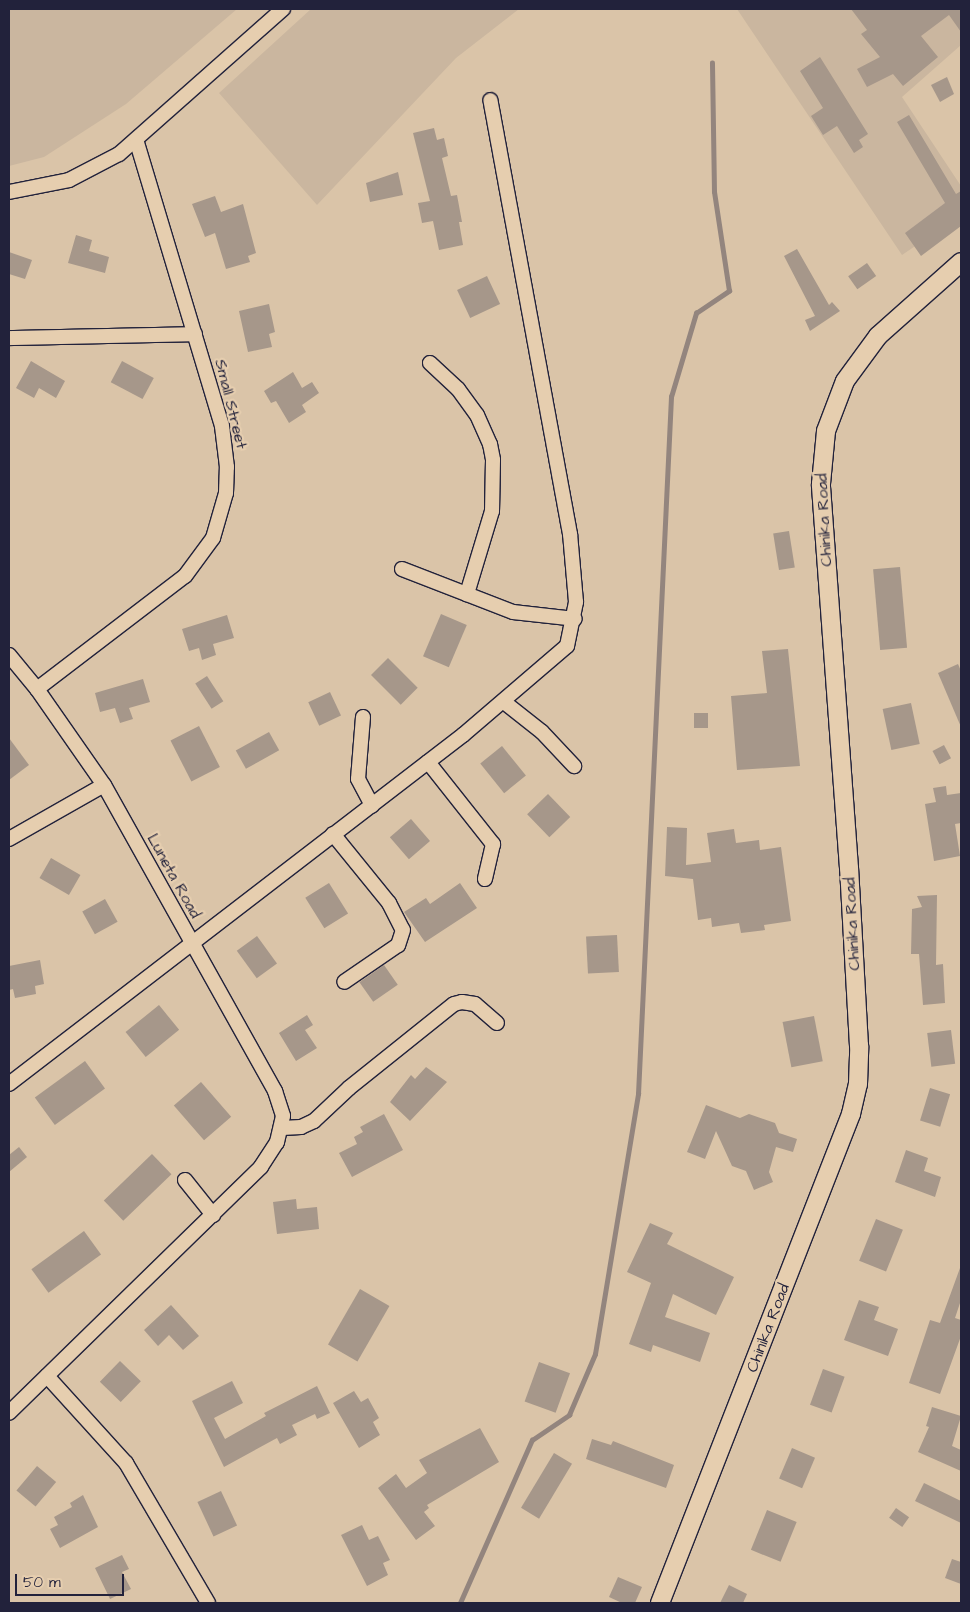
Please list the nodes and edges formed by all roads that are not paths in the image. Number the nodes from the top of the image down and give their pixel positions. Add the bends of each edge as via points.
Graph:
1 (283, 9) edge
2 (490, 100) dead end
3 (137, 142) junction
4 (9, 192) edge
5 (961, 262) edge
6 (195, 334) junction
7 (9, 338) edge
8 (430, 363) dead end
9 (402, 569) dead end
10 (467, 594) junction
11 (574, 618) junction
12 (9, 655) edge
13 (37, 689) junction
14 (504, 702) junction
15 (363, 718) dead end
16 (428, 762) junction
17 (574, 766) dead end
18 (104, 785) junction
19 (372, 805) junction
20 (333, 834) junction
21 (9, 839) edge
22 (485, 879) dead end
23 (191, 942) junction
24 (344, 982) dead end
25 (497, 1023) dead end
26 (9, 1084) edge
27 (282, 1128) junction
28 (185, 1180) dead end
29 (213, 1215) junction
30 (47, 1376) junction
31 (9, 1413) edge
32 (208, 1603) edge
33 (660, 1603) edge

1 - 3 street
2 - 11 street via 570,534 575,572
3 - 4 street via 86,173
3 - 6 street, Small Street
5 - 33 main road, Chinika Road via 878,336 845,381 826,431 821,484 852,918 858,1084 851,1114
6 - 7 street
6 - 13 street, Small Street via 222,426 228,467 226,493 213,538 185,576
8 - 10 street via 458,389 477,415 493,460 492,511
9 - 10 street
10 - 11 street via 521,614
11 - 14 street via 567,646 558,658
12 - 13 street, Luneta Road
13 - 18 street, Luneta Road
14 - 16 street
14 - 17 street via 542,732
15 - 19 street via 358,779
16 - 19 street
16 - 22 street via 493,844
18 - 21 street
18 - 23 street, Luneta Road
19 - 20 street
20 - 23 street
20 - 24 street via 389,903 403,930 398,946
23 - 26 street
23 - 27 street, Luneta Road via 275,1091 283,1116
25 - 27 street via 475,1004 454,1004 349,1088 314,1121 301,1127
27 - 29 street via 274,1149 261,1167
28 - 29 street
29 - 30 street
30 - 31 street
30 - 32 street via 126,1464

